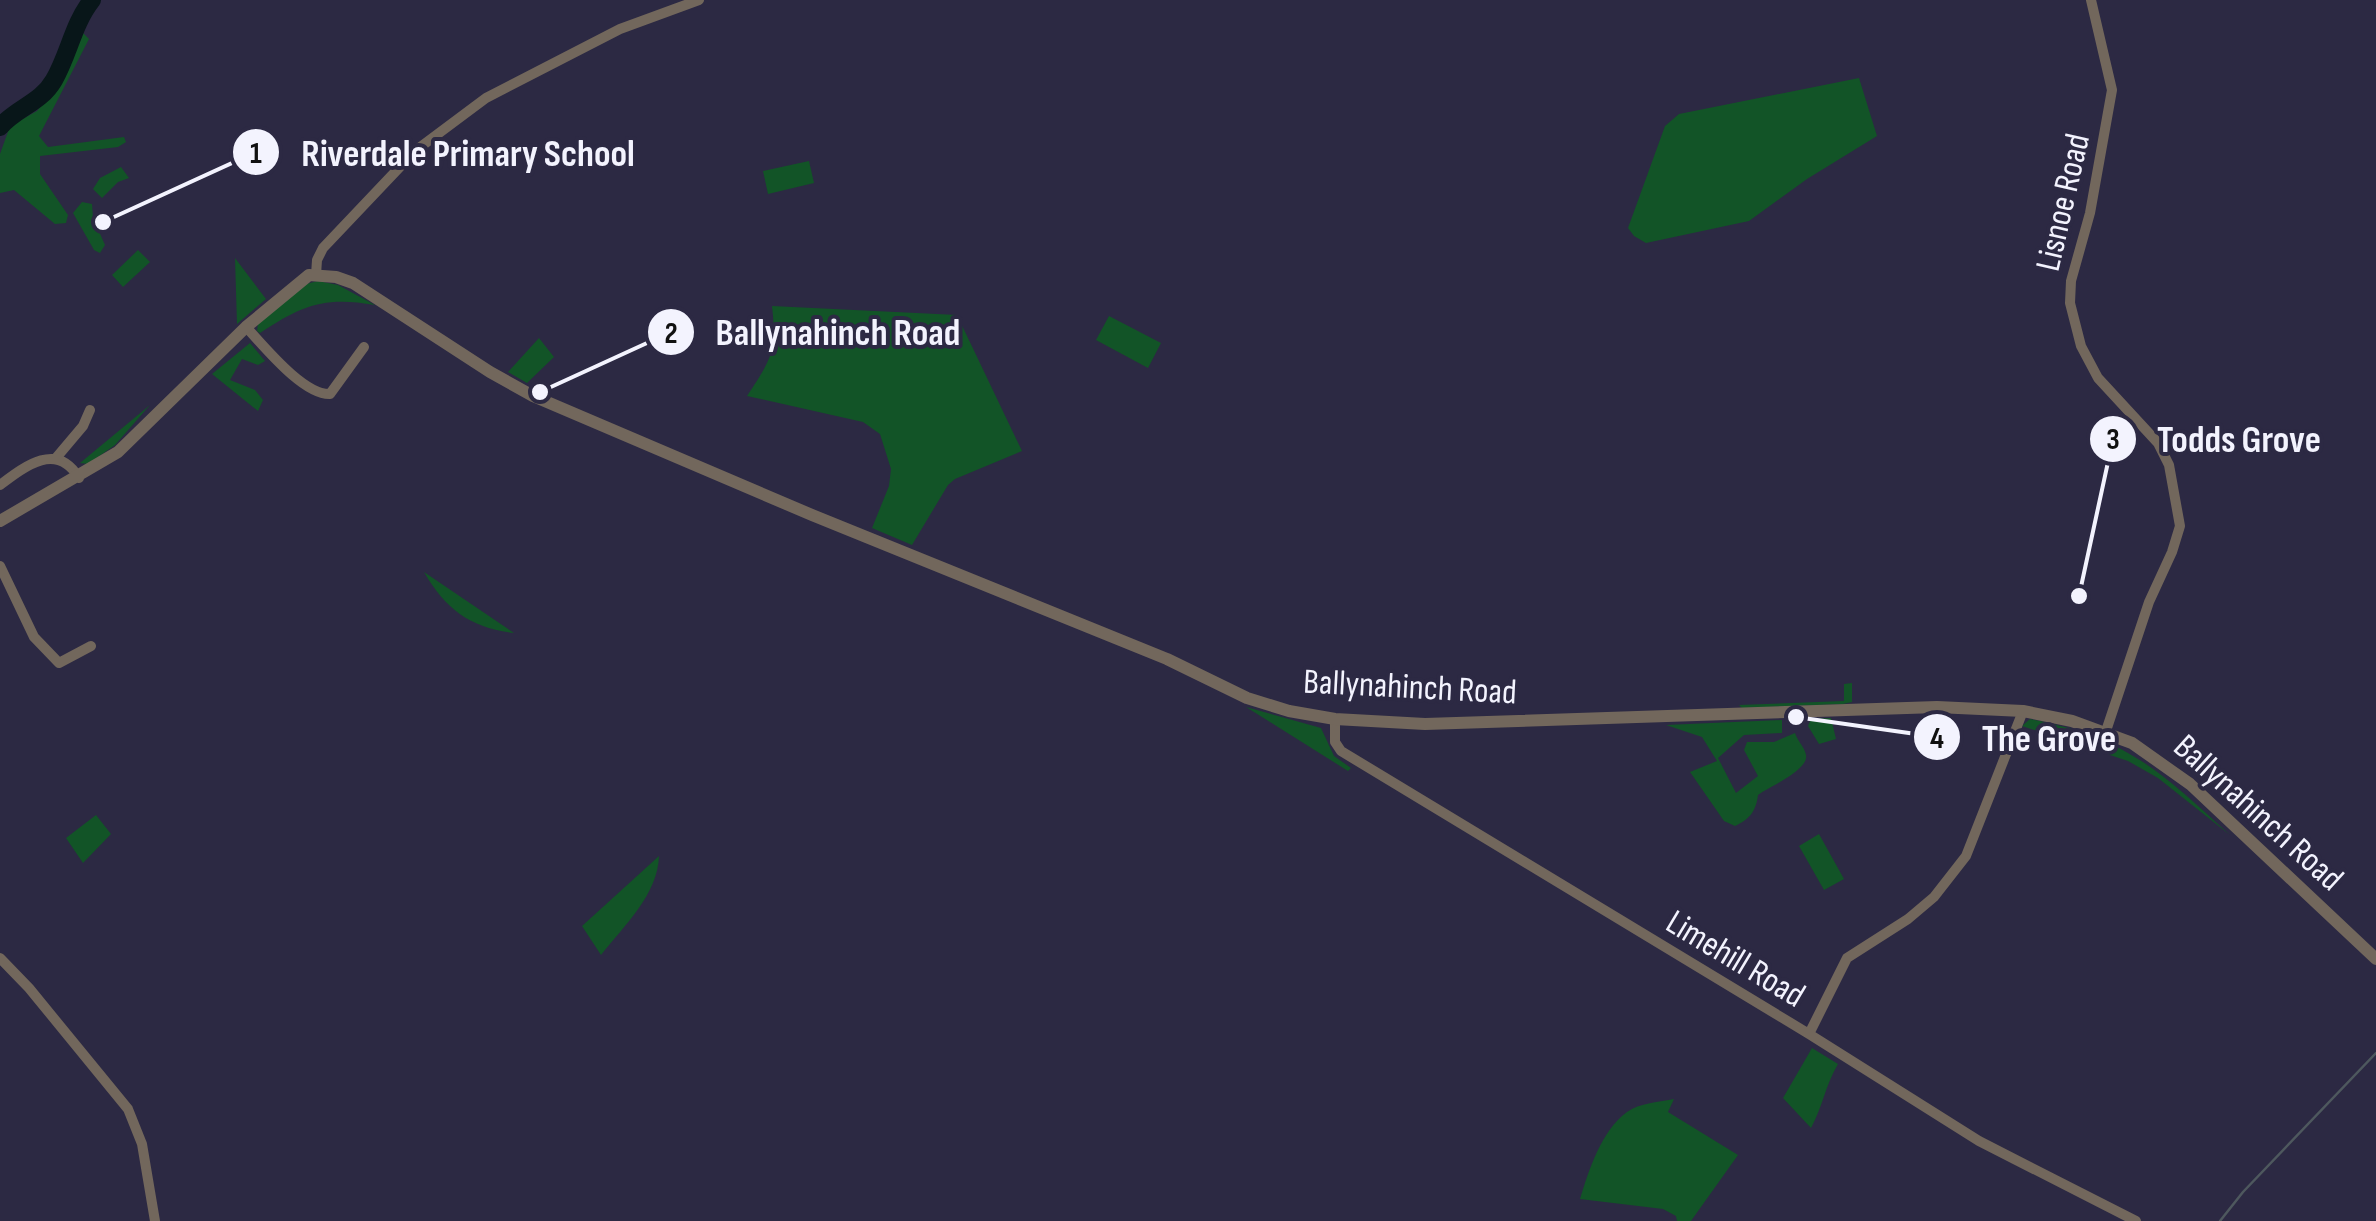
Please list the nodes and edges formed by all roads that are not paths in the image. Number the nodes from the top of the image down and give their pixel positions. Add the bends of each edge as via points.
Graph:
1 (700, 0) edge
2 (2091, 0) edge
3 (316, 274) junction
4 (246, 327) junction
5 (345, 349) dead end
6 (90, 410) dead end
7 (56, 458) junction
8 (78, 478) junction
9 (0, 484) edge
10 (0, 521) edge
11 (0, 566) edge
12 (91, 646) dead end
13 (2023, 711) junction
14 (1334, 719) junction
15 (2106, 731) junction
16 (0, 958) edge
17 (2376, 959) edge
18 (1809, 1034) junction
19 (155, 1221) edge
20 (2136, 1221) edge

1 - 3 street via 606,36 450,122 323,248
2 - 15 street, Lisnoe Road via 2112,90 2070,303 2080,346 2098,378 2158,443 2169,465 2180,526
3 - 4 street via 300,279
3 - 14 street, Ballynahinch Road via 366,291 542,400 1168,659 1247,698
4 - 5 street via 321,394 337,387 361,352
4 - 8 street via 131,442
6 - 7 street
7 - 8 street
7 - 9 street via 32,462
8 - 10 street
11 - 12 street via 51,656 59,663
13 - 14 street, Ballynahinch Road via 1868,708 1425,724
13 - 15 street, Ballynahinch Road
13 - 18 street via 1966,856 1934,897 1847,958
14 - 18 street, Limehill Road via 1341,752
15 - 17 street, Ballynahinch Road via 2190,784
16 - 19 street via 128,1109 142,1144
18 - 20 street, Limehill Road via 1978,1141

